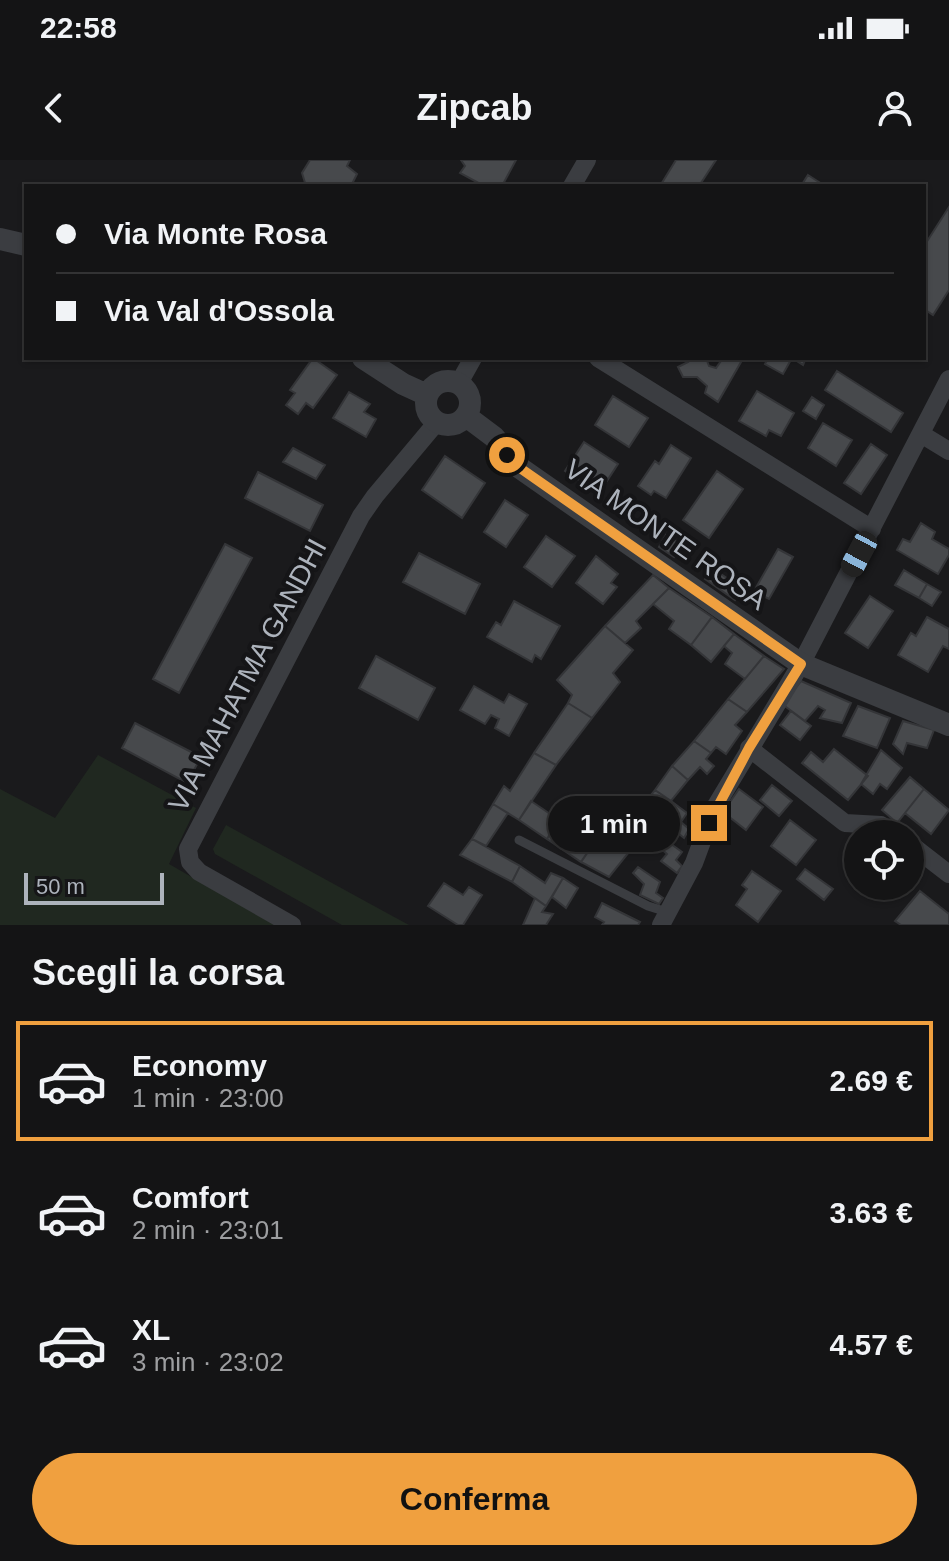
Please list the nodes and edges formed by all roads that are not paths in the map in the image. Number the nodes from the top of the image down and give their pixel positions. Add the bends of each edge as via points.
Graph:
1 (587, 160) edge
2 (573, 184) edge
3 (0, 239) edge
4 (24, 245) edge
5 (366, 360) edge
6 (472, 360) edge
7 (601, 360) edge
8 (949, 379) edge
9 (459, 383) junction
10 (427, 395) junction
11 (466, 416) junction
12 (437, 422) junction
13 (921, 434) junction
14 (949, 451) edge
15 (872, 529) junction
16 (801, 664) junction
17 (949, 725) edge
18 (749, 748) junction
19 (844, 822) edge
20 (519, 840) dead end
21 (924, 855) edge
22 (949, 874) edge
23 (665, 919) edge
24 (292, 925) edge

1 - 2 street
3 - 4 street
5 - 10 street
6 - 9 street
7 - 15 street
8 - 13 street
9 - 10 street via 444,381
9 - 11 street via 470,402
10 - 12 street via 426,407
11 - 12 street via 455,423
11 - 16 street, VIA MONTE ROSA via 494,437 520,468
12 - 24 street, VIA MAHATMA GANDHI via 367,505 188,849 199,872
13 - 14 street
13 - 15 street
15 - 16 street
16 - 17 street, VIA MONTE ROSA
16 - 18 street
18 - 19 street
18 - 23 street via 714,809
20 - 23 lane
21 - 22 street

